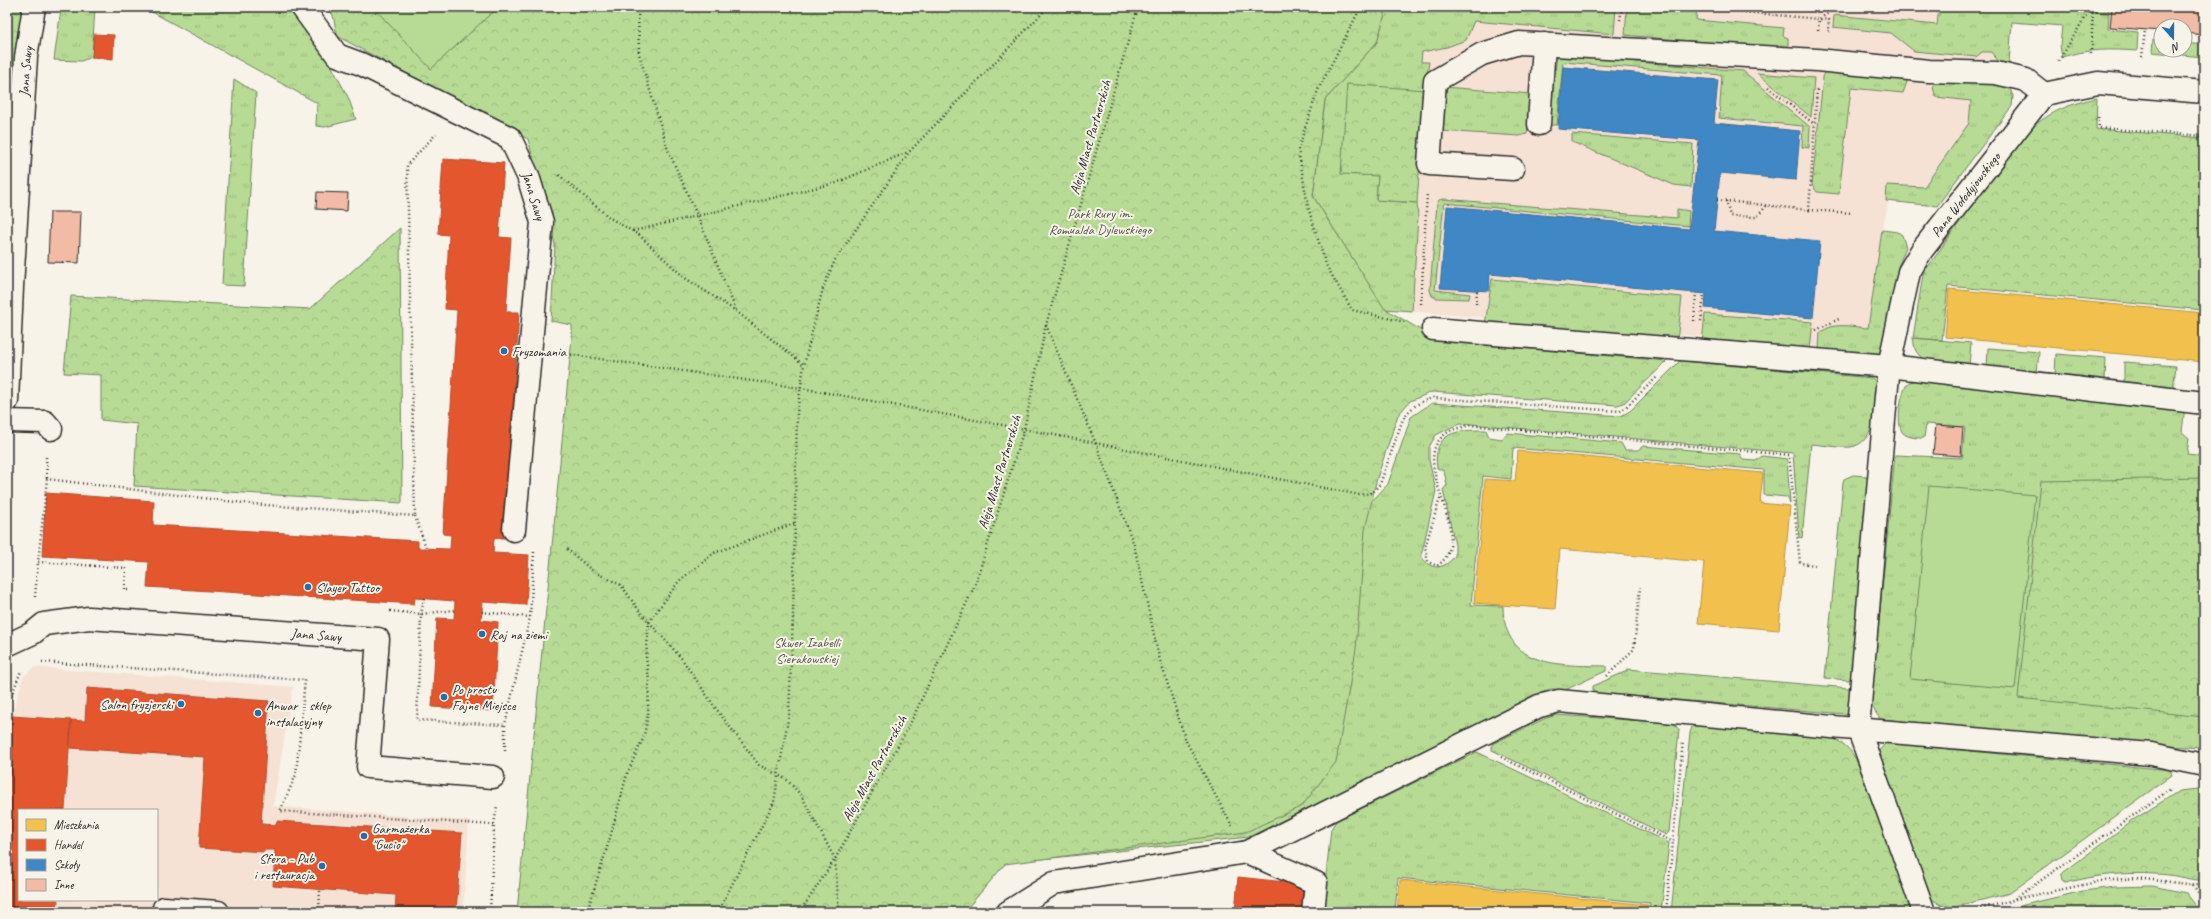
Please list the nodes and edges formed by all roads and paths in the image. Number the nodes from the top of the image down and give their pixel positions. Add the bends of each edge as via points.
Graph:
1 (34, 7) edge
2 (302, 7) edge
3 (638, 7) edge
4 (1048, 7) edge
5 (1138, 7) edge
6 (1361, 7) edge
7 (1622, 7) edge
8 (1838, 7) edge
9 (2092, 7) edge
10 (1701, 8) edge
11 (1819, 19) junction
12 (1620, 20) dead end
13 (2145, 30) dead end
14 (1835, 32) dead end
15 (1544, 44) junction
16 (2092, 54) dead end
17 (2142, 57) dead end
18 (1817, 60) junction
19 (1761, 82) dead end
20 (2098, 83) junction
21 (2204, 92) edge
22 (2044, 94) junction
23 (457, 112) junction
24 (1539, 124) dead end
25 (1815, 124) junction
26 (2204, 136) edge
27 (909, 152) junction
28 (1429, 164) junction
29 (1513, 169) dead end
30 (557, 173) dead end
31 (1717, 200) dead end
32 (1726, 201) junction
33 (1767, 205) junction
34 (1809, 210) junction
35 (1853, 213) dead end
36 (698, 217) junction
37 (633, 231) junction
38 (9, 287) edge
39 (1696, 293) dead end
40 (1704, 294) dead end
41 (1429, 305) dead end
42 (736, 310) junction
43 (1694, 314) dead end
44 (1702, 314) dead end
45 (1046, 325) junction
46 (1433, 329) joint
47 (530, 349) junction
48 (1684, 350) junction
49 (804, 365) junction
50 (1889, 366) junction
51 (801, 388) junction
52 (7, 401) edge
53 (2204, 403) edge
54 (7, 421) edge
55 (1024, 428) junction
56 (52, 429) dead end
57 (1096, 444) junction
58 (1441, 495) junction
59 (415, 516) junction
60 (795, 523) junction
61 (514, 530) joint
62 (426, 548) dead end
63 (567, 549) dead end
64 (1815, 565) dead end
65 (1640, 586) dead end
66 (133, 590) dead end
67 (424, 598) dead end
68 (382, 610) dead end
69 (454, 610) dead end
70 (482, 612) dead end
71 (421, 614) junction
72 (649, 622) junction
73 (7, 645) edge
74 (34, 661) dead end
75 (25, 668) dead end
76 (1603, 678) dead end
77 (8, 699) edge
78 (7, 707) edge
79 (1686, 713) junction
80 (505, 725) dead end
81 (1858, 728) junction
82 (1470, 742) junction
83 (2203, 767) edge
84 (778, 776) junction
85 (493, 778) dead end
86 (494, 826) dead end
87 (1673, 842) junction
88 (1247, 852) junction
89 (834, 859) junction
90 (2193, 885) junction
91 (2204, 886) edge
92 (320, 890) dead end
93 (2013, 900) junction
94 (2204, 902) edge
95 (164, 908) dead end
96 (218, 912) edge
97 (319, 912) edge
98 (587, 912) edge
99 (718, 912) edge
100 (800, 912) edge
101 (839, 912) edge
102 (1008, 912) edge
103 (1313, 912) edge
104 (1666, 912) edge
105 (1924, 912) edge
106 (1969, 912) edge

1 - 38 street, Jana Sawy via 26,57
2 - 23 street, Jana Sawy via 338,54
3 - 36 path via 639,54 668,150
4 - 27 path
5 - 45 path, Aleja Miast Partnerskich
6 - 46 path via 1318,90 1298,149 1308,208 1326,265 1352,310
7 - 12 path
8 - 11 path
9 - 16 path
9 - 22 path via 2064,50
10 - 11 path
11 - 14 path via 1829,20 1828,31
13 - 17 path
15 - 18 street
15 - 24 street
15 - 28 street via 1519,43 1482,54 1435,81
18 - 22 street via 1929,71 1996,73 2026,80
18 - 25 path
19 - 25 path
20 - 21 street
20 - 22 street
20 - 26 path via 2099,128
22 - 50 street, Pana Wołodyjowskiego via 1922,250 1909,272
23 - 47 street, Jana Sawy via 510,138 528,176 542,222
23 - 59 path via 407,165
25 - 34 path
27 - 36 path via 836,183
27 - 49 path via 835,260 823,288
28 - 29 street
28 - 41 path via 1421,305
30 - 37 path via 610,218
31 - 32 path
32 - 33 path
32 - 33 path via 1730,216 1757,217
33 - 34 path
34 - 35 path
36 - 37 path
36 - 42 path
37 - 42 path via 685,278
38 - 52 street, Jana Sawy
39 - 43 path
40 - 44 path
42 - 49 path
45 - 55 path, Aleja Miast Partnerskich
45 - 57 path
46 - 48 street
47 - 51 path
47 - 61 street, Jana Sawy
48 - 50 street
48 - 57 path via 1620,411 1433,398 1423,401 1403,419 1380,484 1372,492 1360,495
49 - 51 path
50 - 53 street
50 - 81 street, Pana Wołodyjowskiego
51 - 55 path
51 - 60 path via 797,412
54 - 56 street via 45,422
55 - 57 path
55 - 89 path, Aleja Miast Partnerskich via 975,585 910,724
57 - 88 path via 1134,545 1159,657 1186,741
58 - 58 path via 1452,544 1446,560 1437,566 1428,562 1425,547
58 - 64 path via 1431,457 1437,442 1451,430 1470,425 1789,455 1800,562
59 - 62 path
59 - 66 path via 252,504 47,479 38,562 126,568 125,590
60 - 72 path via 714,553 679,582
60 - 84 path via 788,714
61 - 70 path via 534,542 530,617
63 - 72 path via 594,572 621,584
65 - 76 path via 1634,649
67 - 71 path
68 - 71 path
69 - 71 path
71 - 80 path via 417,720
72 - 84 path via 682,659 759,765
72 - 98 path via 646,657 649,680 648,713 644,736 627,774
73 - 85 street, Jana Sawy via 44,624 89,618 378,639 368,767
74 - 86 path via 305,680 296,775 280,811
75 - 77 path via 20,672
77 - 78 path
79 - 81 street
79 - 82 street via 1559,701 1539,706
79 - 87 path
81 - 83 street via 2151,754
81 - 105 street
82 - 87 path
82 - 88 street via 1382,783
83 - 93 path
84 - 89 path via 786,779 800,795
84 - 99 path via 774,802
87 - 104 path
88 - 102 street via 1054,884
88 - 103 street via 1316,883
89 - 100 path, Aleja Miast Partnerskich
89 - 101 path
90 - 91 path
90 - 93 path via 2136,878 2102,881
90 - 94 path
92 - 97 path
93 - 106 path
95 - 96 street

